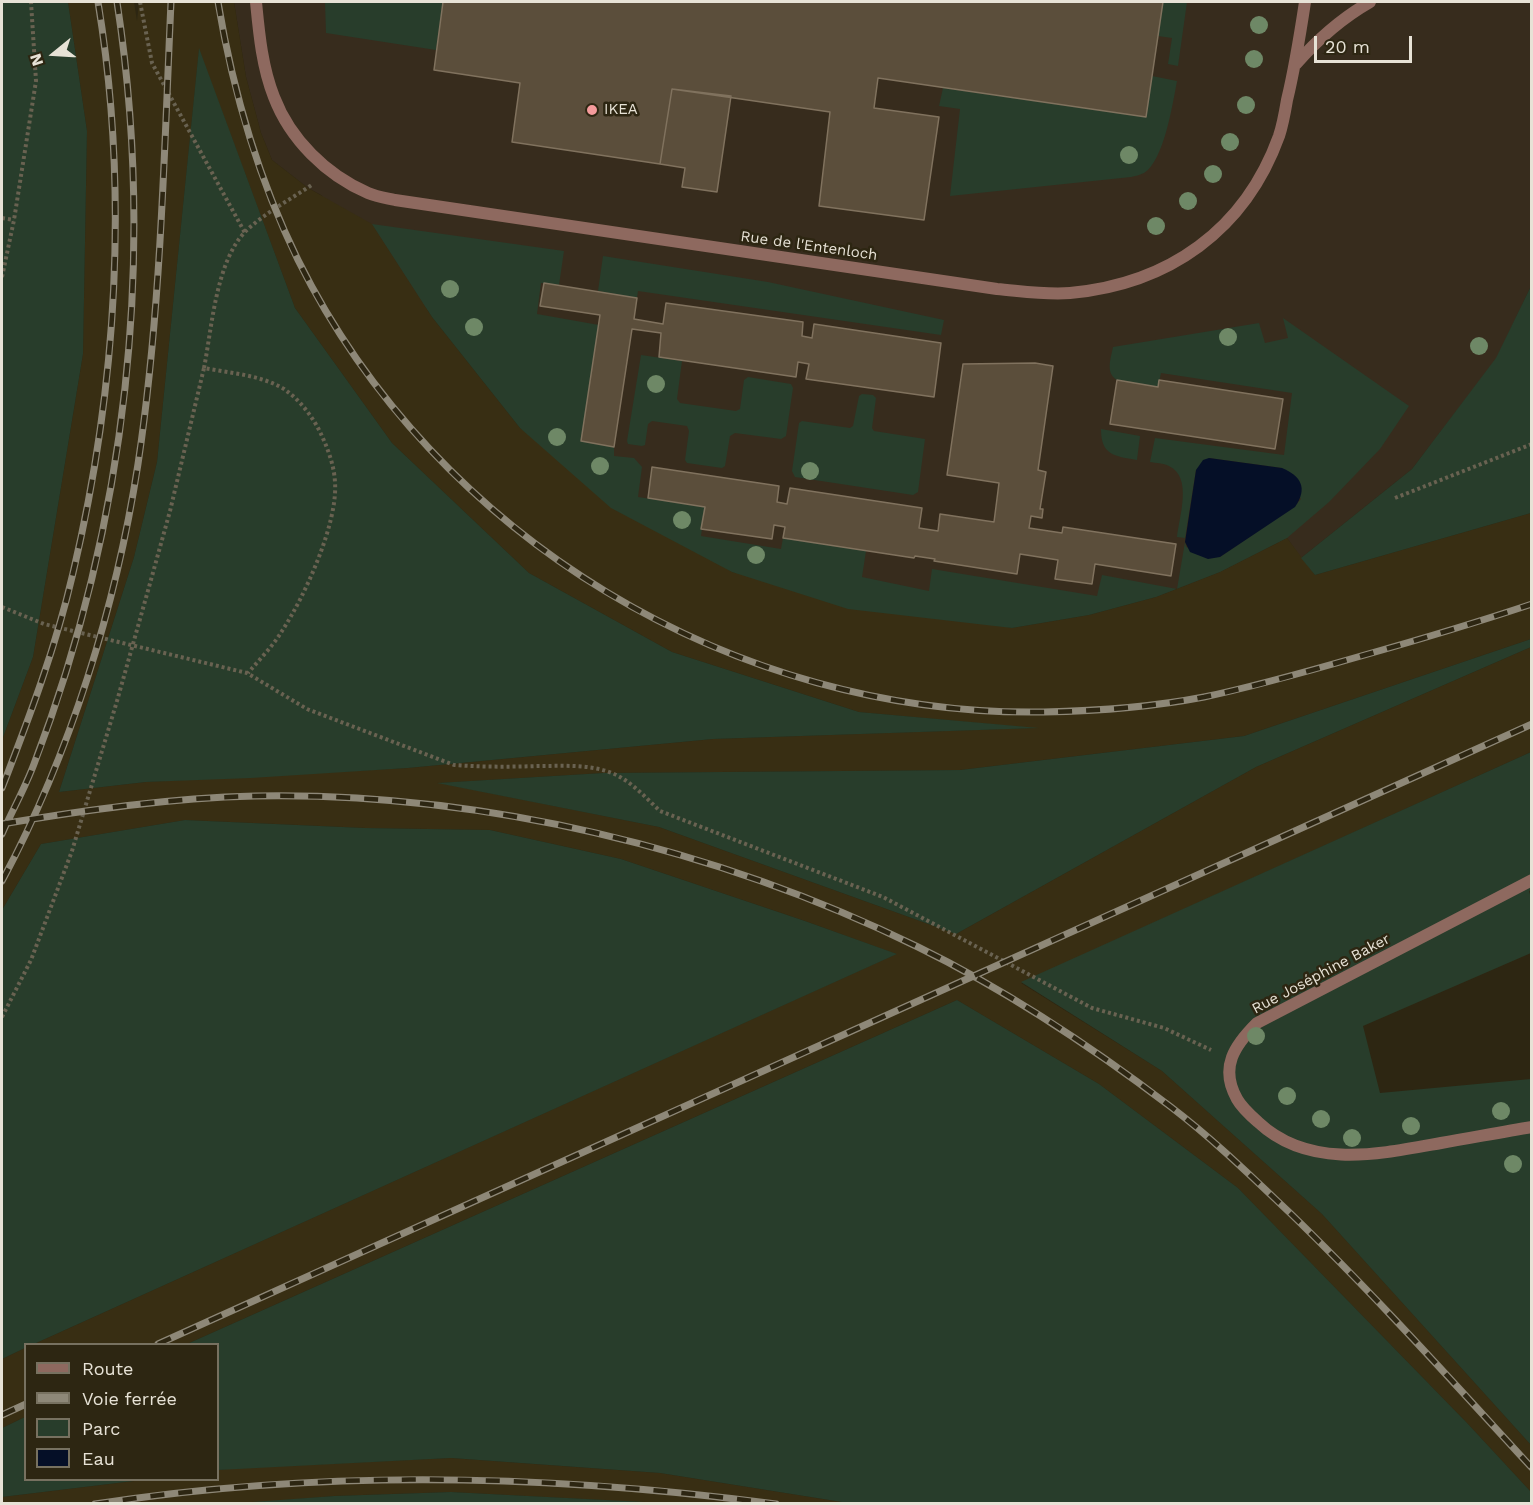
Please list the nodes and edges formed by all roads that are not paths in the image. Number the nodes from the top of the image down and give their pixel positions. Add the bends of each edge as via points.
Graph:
1 (256, 2) edge
2 (1305, 2) edge
3 (1370, 2) edge
4 (1295, 65) junction
5 (1532, 880) edge
6 (1532, 1127) edge

1 - 4 street, Rue de l'Entenloch via 265,65 273,96 287,124 332,172 371,194 1040,293 1098,289 1160,269 1192,252 1229,221 1247,200 1280,134
2 - 4 street, Rue de l'Entenloch
3 - 4 street via 1327,32
5 - 6 street, Rue Joséphine Baker via 1257,1023 1230,1059 1229,1074 1241,1106 1262,1126 1281,1139 1326,1154 1375,1155

